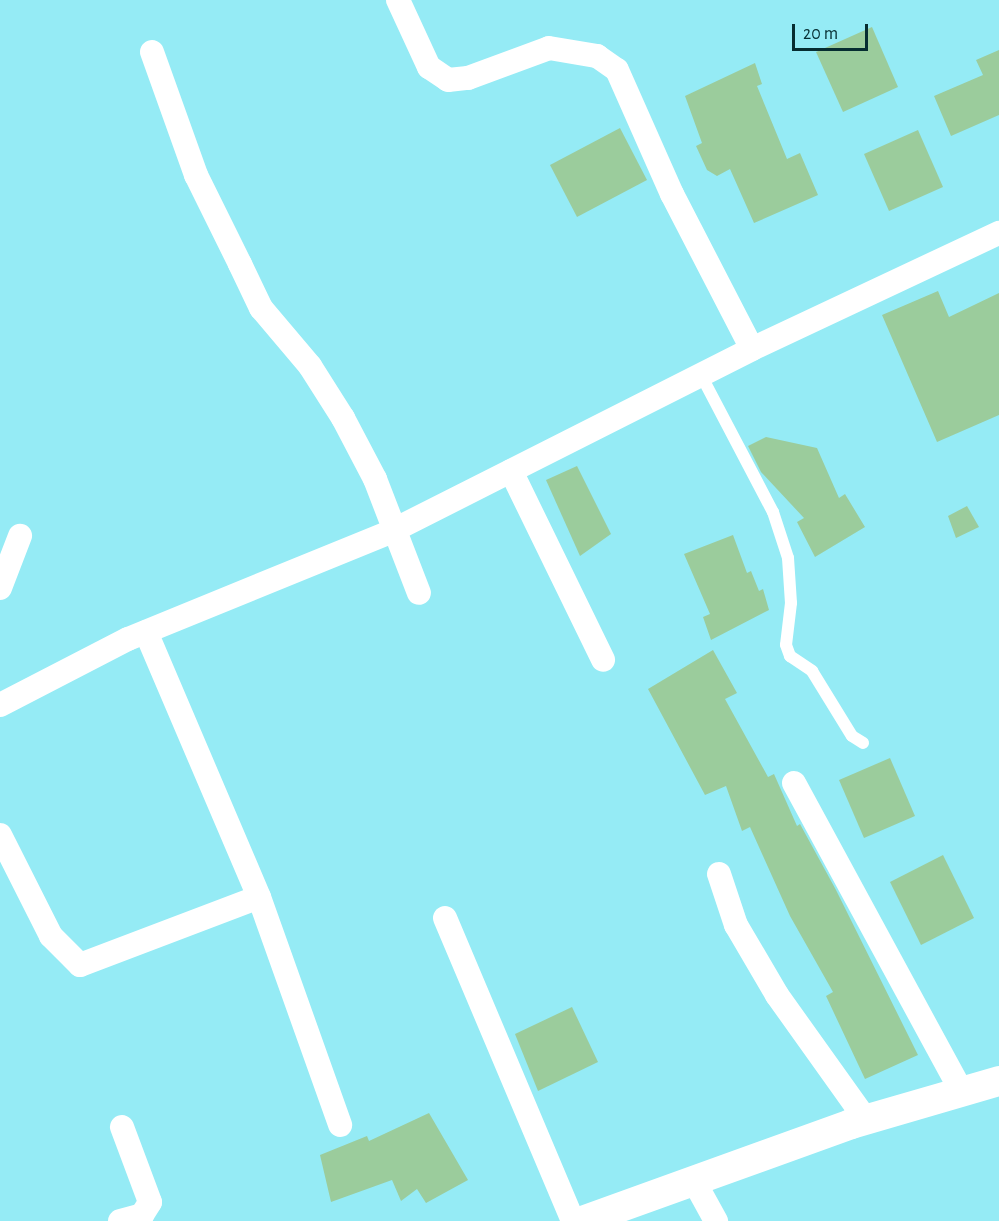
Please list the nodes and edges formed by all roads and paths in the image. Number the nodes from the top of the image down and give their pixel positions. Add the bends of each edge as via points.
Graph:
1 (398, 0) edge
2 (152, 52) dead end
3 (999, 233) edge
4 (752, 349) junction
5 (701, 375) junction
6 (511, 471) junction
7 (392, 531) junction
8 (20, 536) dead end
9 (0, 588) edge
10 (419, 593) dead end
11 (146, 632) junction
12 (603, 660) dead end
13 (0, 705) edge
14 (863, 743) dead end
15 (794, 783) dead end
16 (0, 835) edge
17 (719, 874) dead end
18 (259, 897) junction
19 (445, 918) dead end
20 (998, 1083) edge
21 (962, 1092) junction
22 (866, 1120) junction
23 (340, 1125) dead end
24 (122, 1127) dead end
25 (694, 1181) junction
26 (120, 1221) edge
27 (573, 1221) edge
28 (582, 1221) edge
29 (716, 1221) edge

1 - 4 street via 429,67 448,80 468,78 549,48 597,56 617,70 672,194
2 - 7 street via 196,175 261,308 309,366 343,418 375,479
3 - 4 street
4 - 5 street
5 - 6 street
5 - 14 lane via 773,512 788,558 790,603 786,645 790,656 812,671 852,736
6 - 7 street
6 - 12 street
7 - 10 street
7 - 11 street
8 - 9 street
11 - 13 street
11 - 18 street
15 - 21 street
16 - 18 street via 51,936 80,965
17 - 22 street via 747,945
18 - 23 street
19 - 27 street
20 - 21 street
21 - 22 street
22 - 25 street
24 - 26 street via 150,1202 142,1215
25 - 28 street
25 - 29 street

